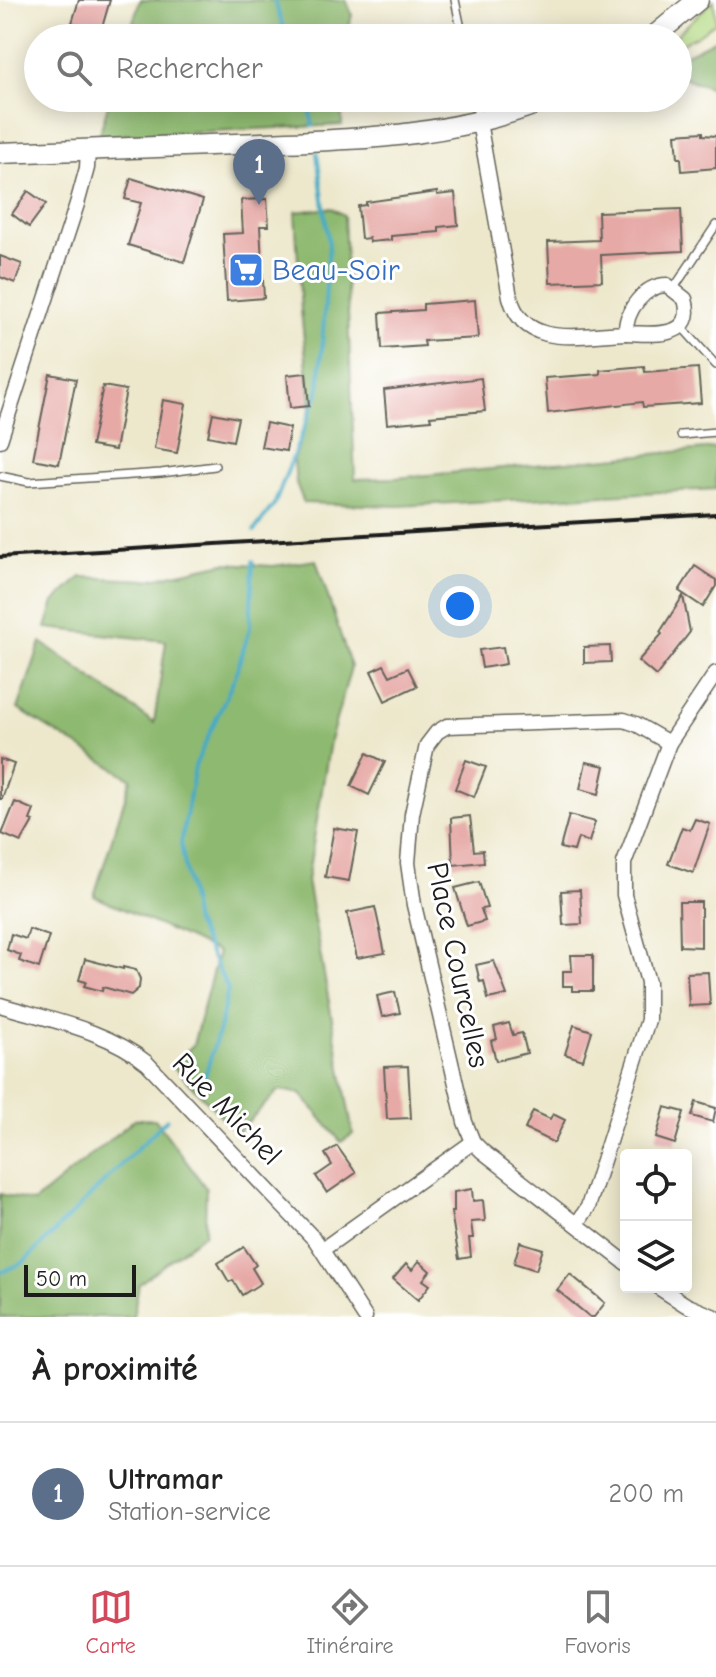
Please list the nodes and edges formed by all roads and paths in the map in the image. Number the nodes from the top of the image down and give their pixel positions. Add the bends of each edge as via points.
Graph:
1 (455, 0) edge
2 (698, 0) edge
3 (460, 24) edge
4 (669, 24) edge
5 (477, 112) edge
6 (509, 112) edge
7 (479, 122) junction
8 (88, 149) junction
9 (0, 153) edge
10 (716, 225) edge
11 (674, 288) junction
12 (681, 326) junction
13 (626, 333) junction
14 (716, 365) edge
15 (716, 432) edge
16 (681, 435) dead end
17 (0, 440) edge
18 (215, 466) dead end
19 (0, 476) edge
20 (716, 673) edge
21 (669, 743) junction
22 (0, 1005) edge
23 (473, 1142) junction
24 (577, 1224) junction
25 (323, 1249) junction
26 (620, 1258) edge
27 (667, 1293) edge
28 (365, 1317) edge
29 (715, 1317) edge

1 - 3 lane
2 - 4 main road
5 - 7 lane
6 - 7 main road
7 - 8 main road via 385,137
7 - 13 street via 518,318 542,334
8 - 9 main road
8 - 17 street via 77,204
10 - 11 lane
11 - 12 street via 687,306
11 - 13 street via 648,290 629,314
12 - 13 street via 668,333
12 - 14 lane
15 - 16 lane
18 - 19 lane via 29,482
20 - 21 street
21 - 23 street, Place Courcelles via 619,720 453,725 437,732 427,745 410,826 409,875
21 - 24 street via 623,871 626,903 648,982 648,1020 588,1207
22 - 25 street, Rue Michel via 96,1035 140,1057
23 - 24 street
23 - 25 street
24 - 26 street
25 - 28 street, Rue Michel
27 - 29 street

